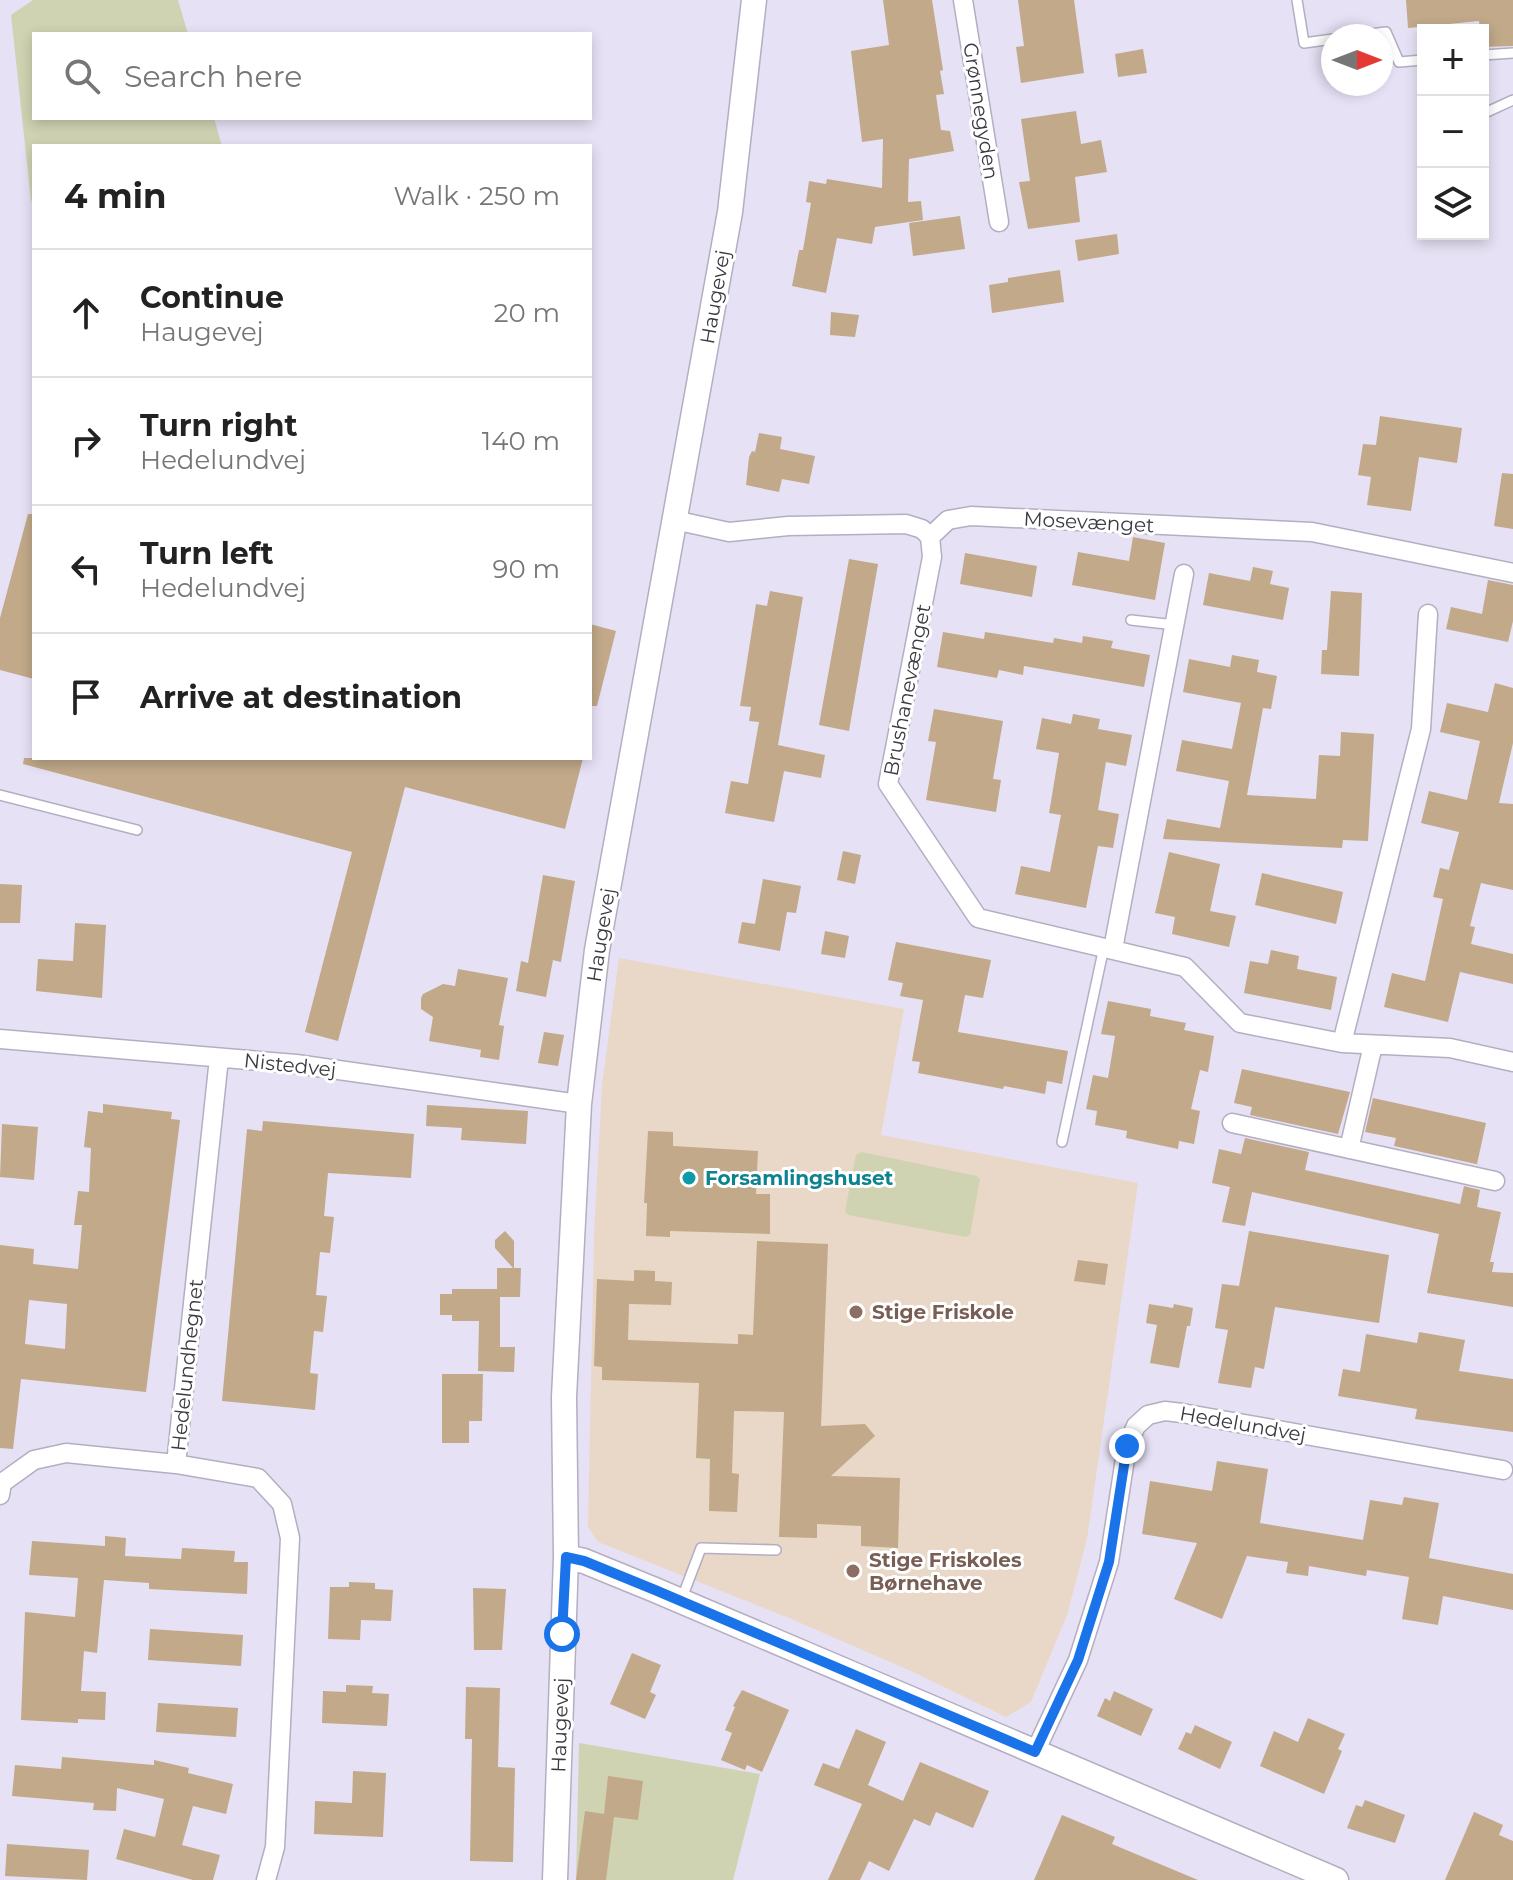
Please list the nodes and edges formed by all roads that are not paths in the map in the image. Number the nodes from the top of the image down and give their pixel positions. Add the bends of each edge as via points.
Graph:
1 (754, 0) edge
2 (963, 0) edge
3 (1297, 0) edge
4 (1321, 41) edge
5 (1393, 48) edge
6 (1513, 53) edge
7 (1489, 55) edge
8 (1417, 60) edge
9 (1513, 100) edge
10 (1489, 111) edge
11 (999, 222) dead end
12 (674, 520) junction
13 (930, 537) junction
14 (1513, 573) edge
15 (1184, 574) dead end
16 (1428, 614) dead end
17 (1131, 620) dead end
18 (1175, 625) junction
19 (0, 795) edge
20 (137, 830) dead end
21 (1108, 948) junction
22 (0, 1039) edge
23 (1342, 1043) junction
24 (1373, 1045) junction
25 (219, 1058) junction
26 (1513, 1062) edge
27 (579, 1104) junction
28 (1232, 1123) dead end
29 (1062, 1142) dead end
30 (1349, 1149) junction
31 (1495, 1181) dead end
32 (176, 1464) junction
33 (1503, 1470) dead end
34 (1, 1487) edge
35 (776, 1550) dead end
36 (566, 1557) junction
37 (681, 1601) junction
38 (1035, 1752) junction
39 (266, 1880) edge
40 (555, 1880) edge
41 (1336, 1880) edge

1 - 12 street, Haugevej via 730,212
2 - 11 street, Grønnegyden
3 - 4 lane via 1304,43
5 - 8 lane via 1399,62
6 - 7 lane
9 - 10 lane
12 - 13 street via 729,532 906,524
12 - 27 street, Haugevej via 597,950
13 - 14 street, Mosevænget via 948,520 971,516 1312,532
13 - 21 street, Brushanevænget via 932,557 888,784 978,918
15 - 18 street
16 - 23 street via 1421,729
17 - 18 lane
18 - 21 street
19 - 20 lane
21 - 23 street, Brushanevænget via 1185,967 1240,1023
21 - 29 lane
22 - 25 street, Nistedvej
23 - 24 street, Brushanevænget
24 - 26 street, Brushanevænget via 1450,1048
24 - 30 street
25 - 27 street, Nistedvej
25 - 32 street, Hedelundhegnet
27 - 36 street, Haugevej via 564,1397
28 - 30 street
30 - 31 street
32 - 34 street via 66,1453 34,1460
32 - 39 street, Hedelundhegnet via 258,1478 282,1504 290,1538 275,1847
33 - 38 street, Hedelundvej via 1182,1413 1148,1415 1127,1446 1109,1562 1078,1660
35 - 37 lane via 701,1548
36 - 37 street
36 - 40 street, Haugevej
37 - 38 street
38 - 41 street

